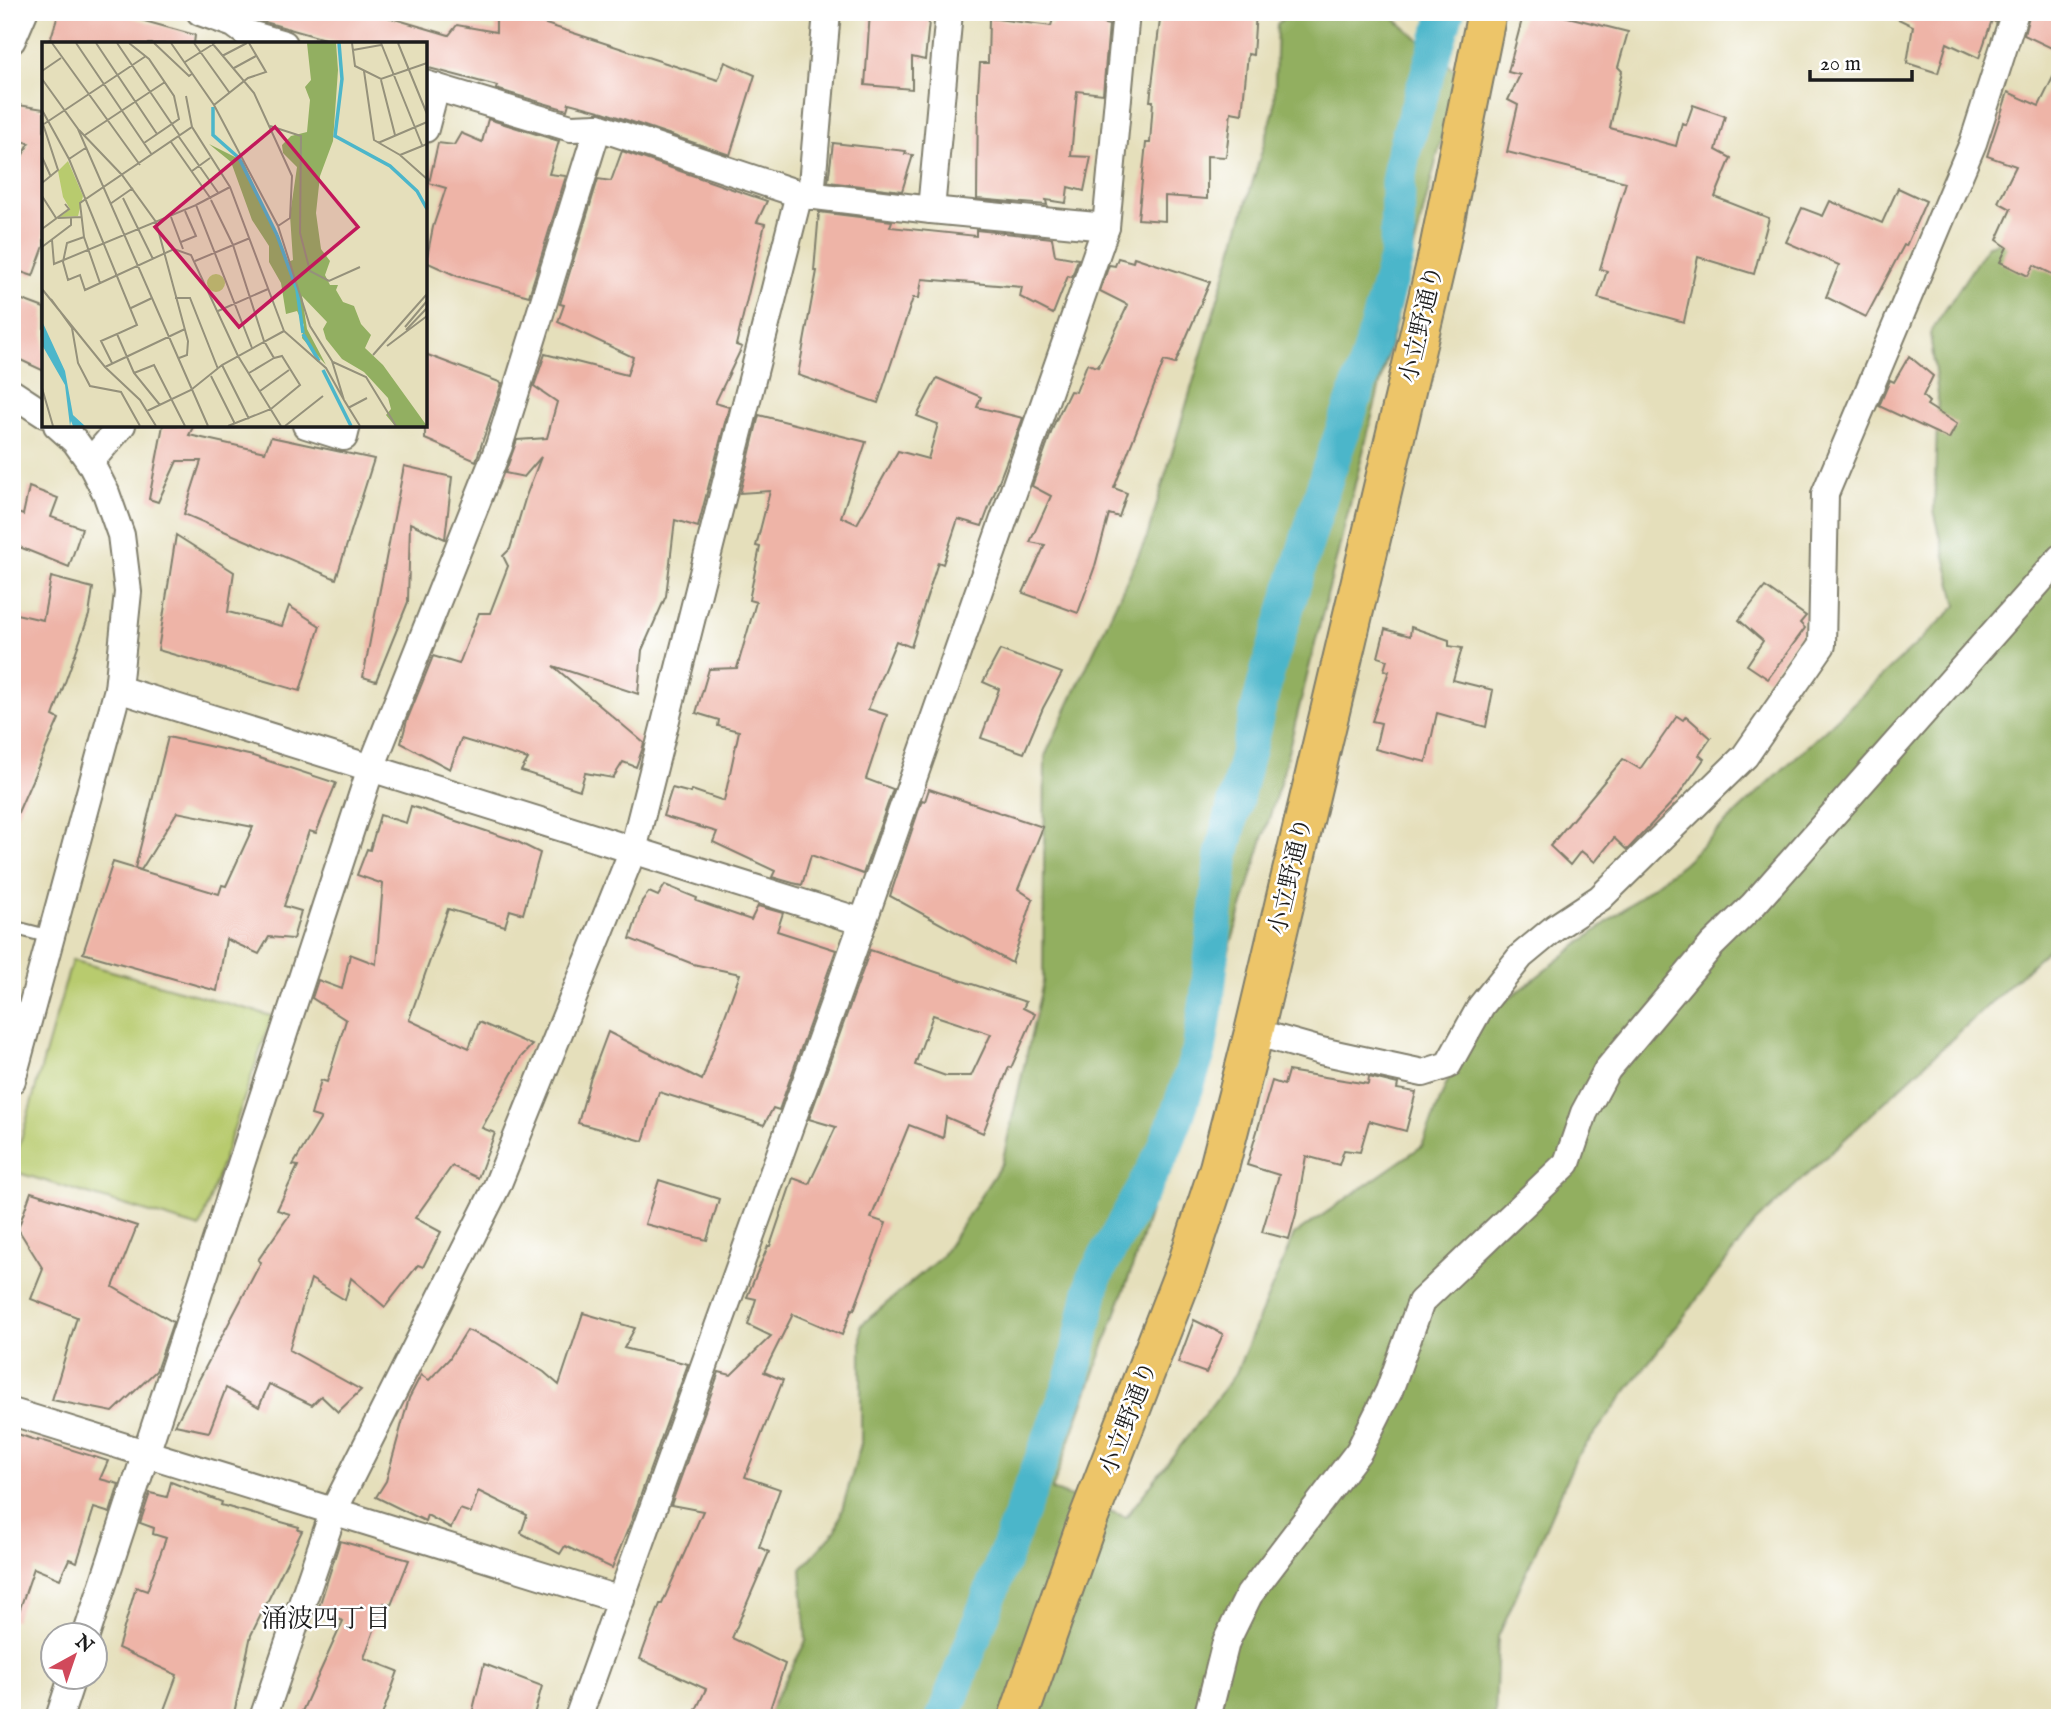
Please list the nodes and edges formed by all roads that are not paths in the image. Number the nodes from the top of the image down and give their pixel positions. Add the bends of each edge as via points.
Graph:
1 (24, 12) edge
2 (200, 12) edge
3 (827, 12) edge
4 (949, 12) edge
5 (1126, 12) edge
6 (1487, 12) edge
7 (2015, 12) edge
8 (245, 38) edge
9 (12, 40) edge
10 (271, 42) edge
11 (431, 86) edge
12 (427, 115) edge
13 (597, 127) junction
14 (805, 195) junction
15 (932, 210) junction
16 (1106, 227) junction
17 (12, 393) edge
18 (42, 413) edge
19 (59, 427) edge
20 (120, 427) edge
21 (312, 427) edge
22 (346, 427) edge
23 (90, 462) junction
24 (2060, 558) edge
25 (118, 689) junction
26 (371, 768) junction
27 (633, 850) junction
28 (863, 922) junction
29 (12, 927) edge
30 (51, 937) junction
31 (1254, 1032) junction
32 (12, 1080) edge
33 (12, 1412) edge
34 (146, 1452) junction
35 (334, 1510) junction
36 (621, 1600) junction
37 (91, 1622) edge
38 (67, 1692) edge
39 (59, 1718) edge
40 (263, 1718) edge
41 (578, 1718) edge
42 (1018, 1718) edge
43 (1207, 1718) edge

1 - 9 street
2 - 8 street via 234,24
3 - 14 street
4 - 15 street
5 - 16 street
6 - 31 main road, 小立野通り via 1436,264
7 - 31 street via 1973,143 1825,494 1822,645 1745,756 1600,898 1521,956 1481,1006 1448,1065 1423,1073
8 - 10 street
11 - 12 street
11 - 13 street via 572,128
13 - 14 street
13 - 26 street via 499,446
14 - 15 street
14 - 27 street
15 - 16 street
16 - 28 street
17 - 18 street
19 - 23 street
20 - 23 street
21 - 22 street via 344,437
23 - 25 street via 121,535 128,592
24 - 43 street via 1754,905 1712,945 1607,1070 1584,1113 1567,1163 1421,1302 1389,1391 1359,1451 1249,1595 1226,1642
25 - 26 street
25 - 30 street
26 - 27 street
26 - 34 street
27 - 28 street
27 - 35 street via 497,1186
28 - 36 street
29 - 30 lane
30 - 32 street
31 - 42 main road, 小立野通り via 1219,1168 1187,1265 1086,1525
33 - 34 street
34 - 35 street
34 - 37 street
35 - 36 street
35 - 40 street
36 - 41 street
38 - 39 street

